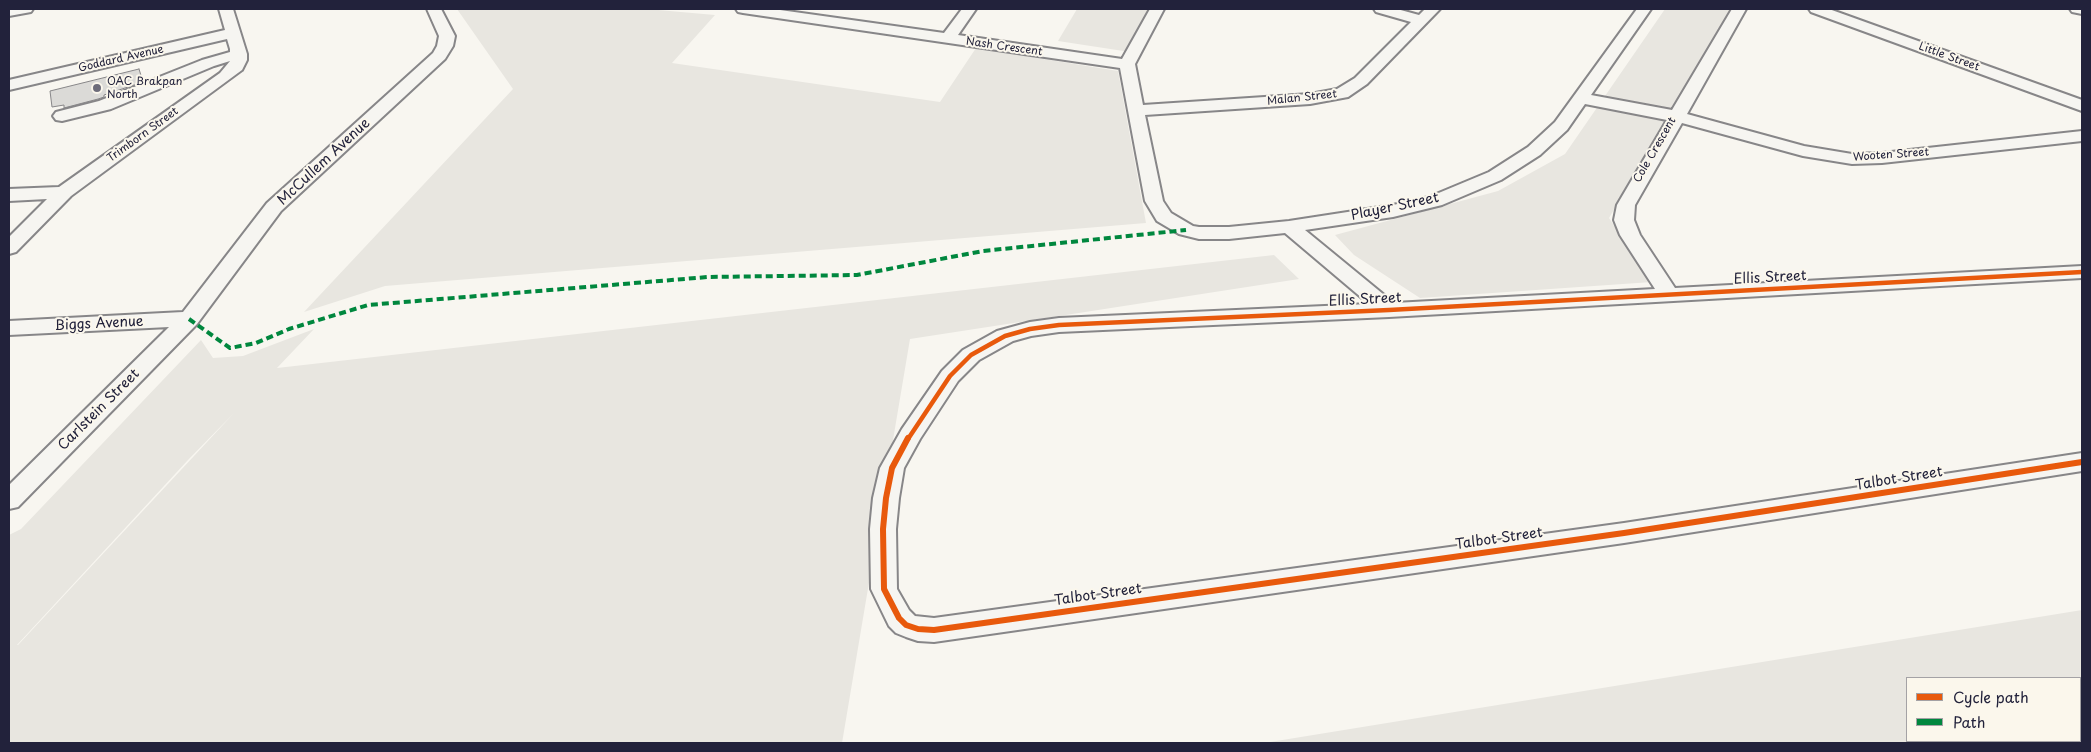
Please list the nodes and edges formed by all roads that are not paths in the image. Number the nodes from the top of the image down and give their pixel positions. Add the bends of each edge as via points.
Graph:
1 (26, 9) edge
2 (226, 9) edge
3 (434, 9) edge
4 (743, 9) edge
5 (969, 9) edge
6 (1157, 9) edge
7 (1381, 9) edge
8 (1433, 9) edge
9 (1644, 9) edge
10 (1739, 9) edge
11 (1816, 9) edge
12 (2077, 9) edge
13 (2082, 10) edge
14 (9, 12) edge
15 (1421, 20) junction
16 (233, 33) junction
17 (948, 38) junction
18 (239, 54) junction
19 (1127, 64) junction
20 (184, 72) junction
21 (220, 80) junction
22 (9, 85) edge
23 (1582, 98) junction
24 (2082, 106) edge
25 (1137, 110) junction
26 (62, 116) dead end
27 (1675, 116) junction
28 (2082, 136) edge
29 (64, 192) junction
30 (9, 195) edge
31 (1289, 227) junction
32 (9, 248) edge
33 (2082, 272) edge
34 (1669, 295) junction
35 (1389, 310) junction
36 (189, 319) junction
37 (9, 328) edge
38 (2082, 462) edge
39 (9, 500) edge
40 (918, 629) joint

1 - 14 street
2 - 16 street
3 - 36 street, McCullem Avenue via 447,36 439,56 274,207
4 - 17 street, Nash Crescent
5 - 17 street
6 - 19 street
7 - 15 street
8 - 15 street, Malan Street
9 - 23 street, Player Street
10 - 27 street, Cole Crescent
11 - 24 street, Little Street
12 - 13 street
15 - 25 street, Malan Street via 1361,81 1342,93 1310,99
16 - 18 street
16 - 22 street, Goddard Avenue
17 - 19 street, Nash Crescent
18 - 20 street
18 - 21 street, Trimborn Street via 236,67
19 - 25 street
20 - 21 street
20 - 26 street via 105,105
21 - 29 street, Trimborn Street
23 - 27 street, Wooten Street
23 - 31 street, Player Street via 1561,126 1534,151 1494,176 1435,201
25 - 31 street, Player Street via 1154,201 1164,217 1186,230 1199,233
27 - 28 street, Wooten Street via 1803,151 1852,159
27 - 34 street, Cole Crescent via 1630,194 1624,212 1630,235
29 - 30 street
29 - 32 street, Trimborn Street
31 - 35 street
33 - 34 street, Ellis Street
34 - 35 street, Ellis Street
35 - 40 street, Ellis Street via 1059,325 1005,336 971,355 950,376 910,435 892,468 886,498 884,589 899,618 906,625
36 - 37 street, Biggs Avenue
36 - 39 street, Carlstein Street
38 - 40 street, Talbot Street via 1624,533 934,630

